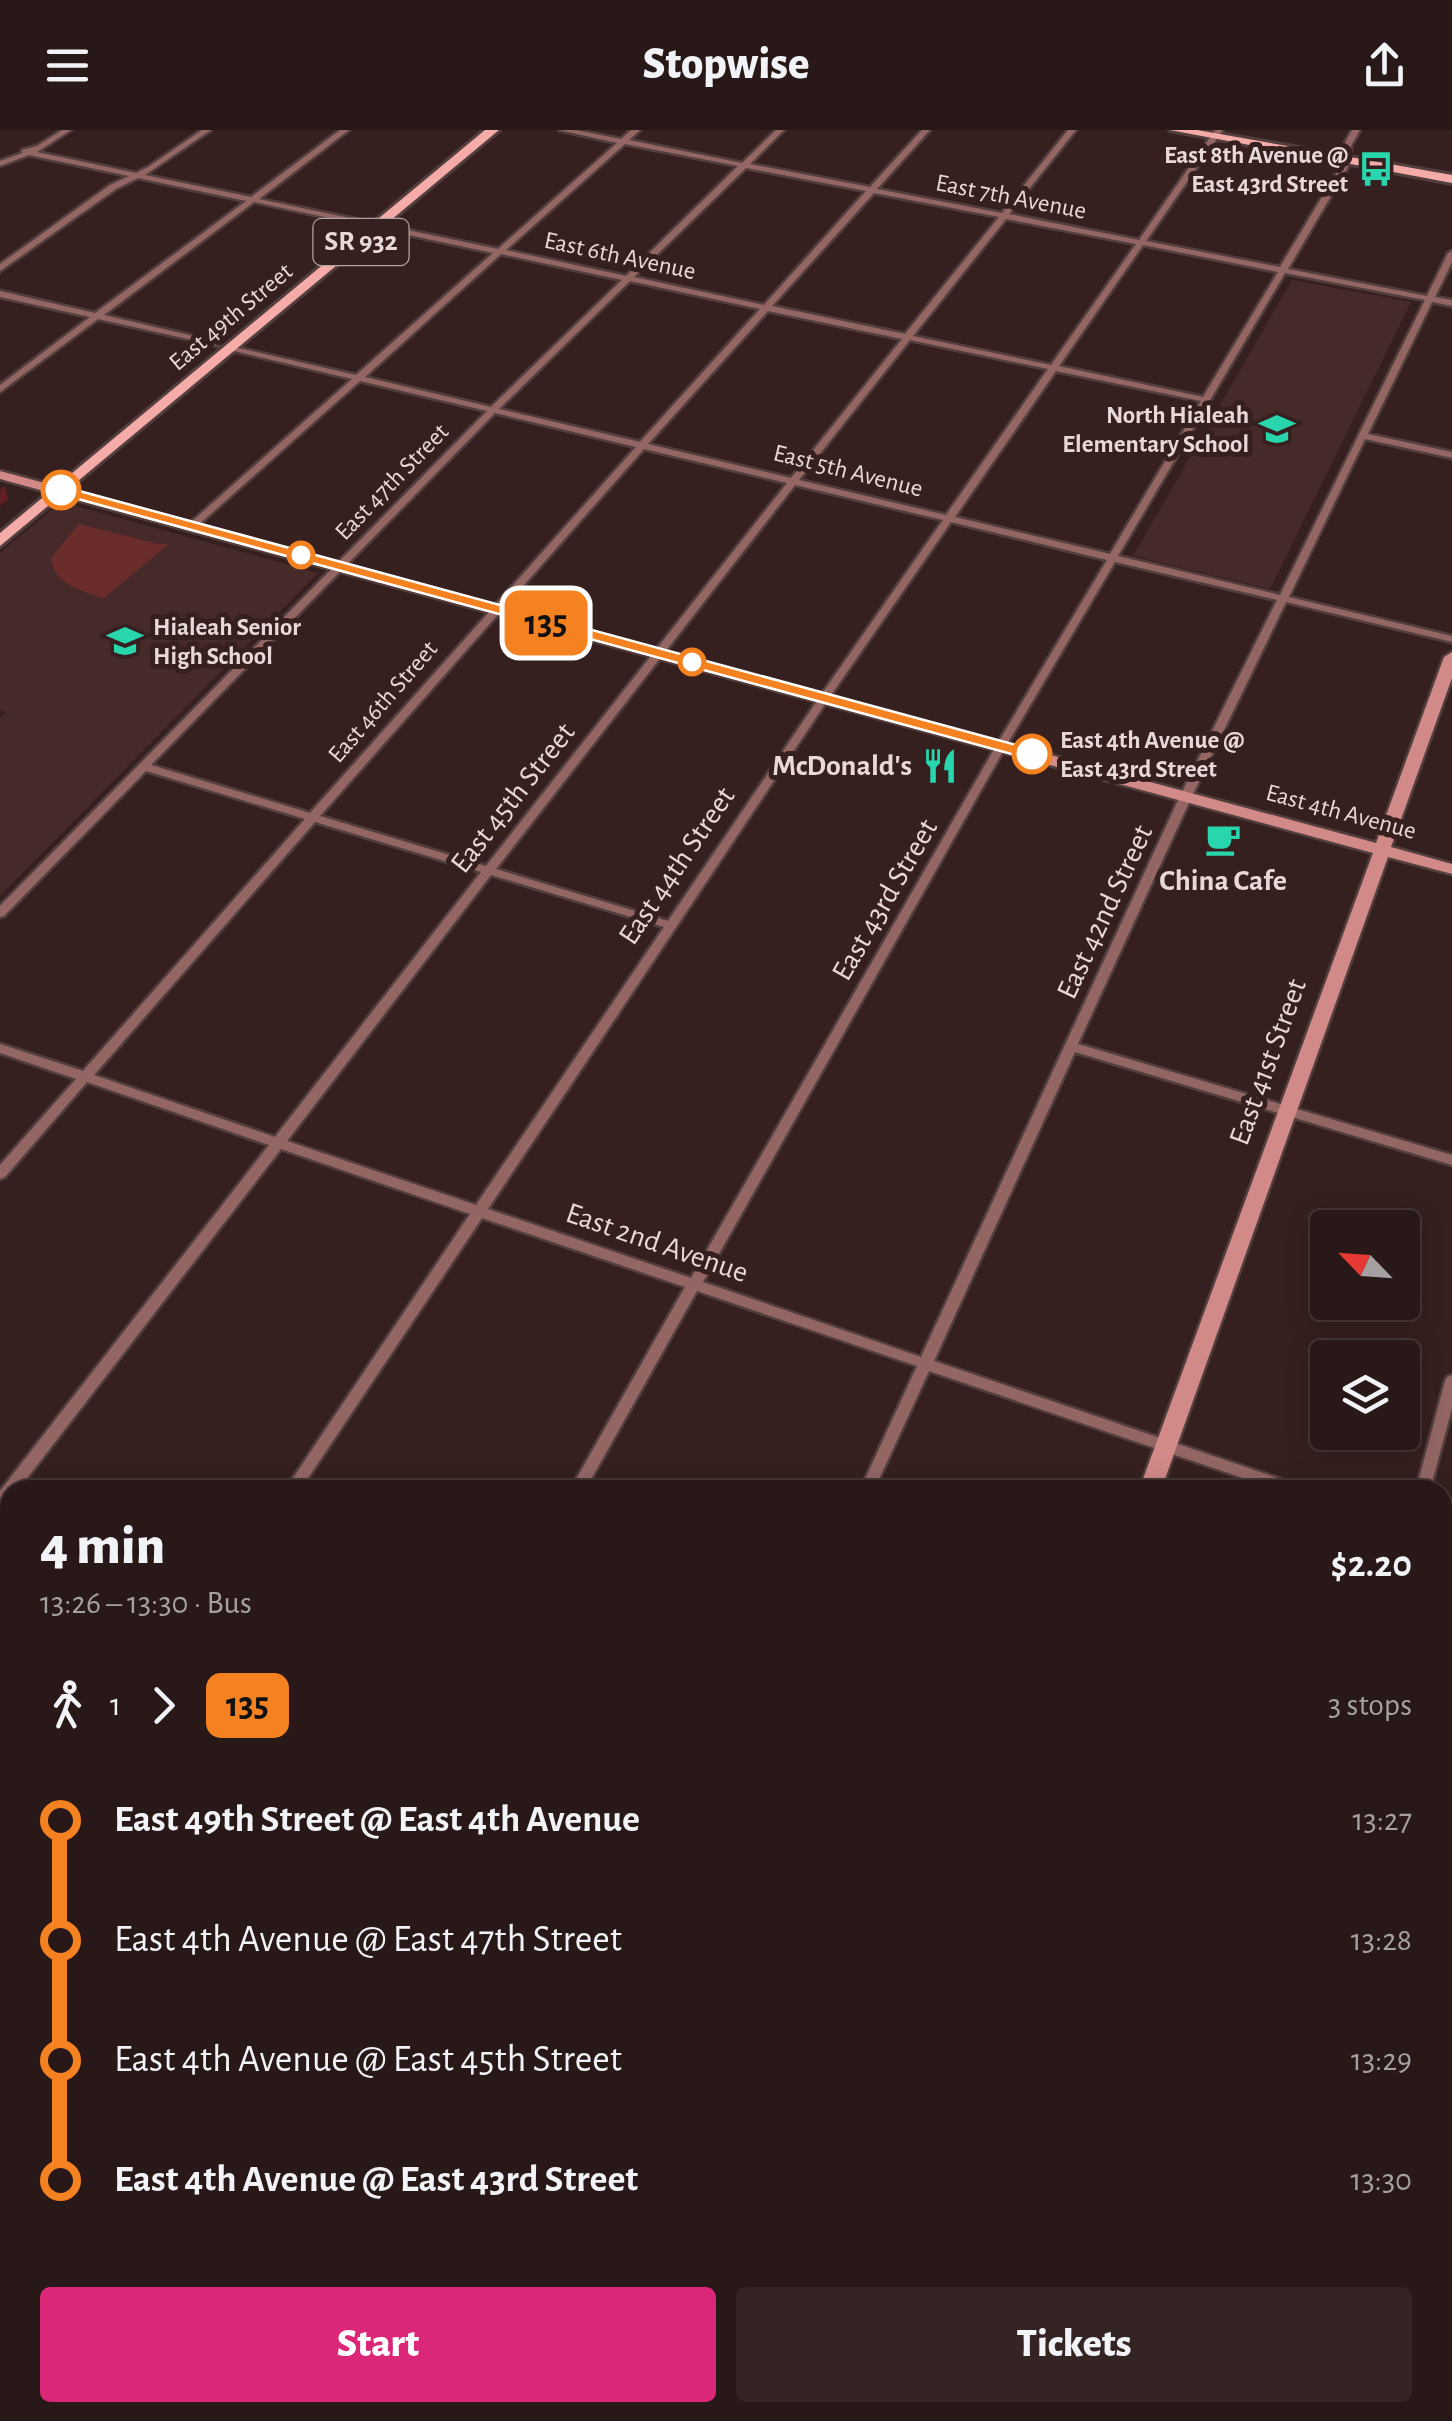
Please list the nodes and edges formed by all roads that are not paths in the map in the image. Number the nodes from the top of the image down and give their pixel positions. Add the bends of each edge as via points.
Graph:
1 (67, 130) edge
2 (207, 130) edge
3 (344, 130) edge
4 (478, 130) edge
5 (492, 130) edge
6 (563, 130) edge
7 (636, 130) edge
8 (780, 130) edge
9 (926, 130) edge
10 (1072, 130) edge
11 (1176, 130) edge
12 (1356, 130) edge
13 (1218, 132) edge
14 (624, 142) junction
15 (25, 152) junction
16 (1346, 156) junction
17 (0, 164) edge
18 (744, 166) junction
19 (1452, 171) edge
20 (137, 174) junction
21 (1452, 179) edge
22 (870, 191) junction
23 (256, 199) junction
24 (1003, 215) junction
25 (374, 223) junction
26 (1142, 242) junction
27 (500, 250) junction
28 (1452, 253) edge
29 (0, 268) edge
30 (1282, 270) junction
31 (631, 278) junction
32 (0, 294) edge
33 (1430, 298) junction
34 (267, 302) junction
35 (1452, 302) edge
36 (767, 307) junction
37 (96, 316) junction
38 (909, 338) junction
39 (216, 344) junction
40 (233, 348) junction
41 (1054, 370) junction
42 (359, 376) junction
43 (188, 386) junction
44 (0, 389) edge
45 (1207, 400) junction
46 (493, 410) junction
47 (1363, 436) junction
48 (644, 446) junction
49 (1452, 455) edge
50 (0, 475) edge
51 (794, 481) junction
52 (43, 486) junction
53 (61, 490) junction
54 (951, 520) junction
55 (0, 522) edge
56 (192, 526) junction
57 (0, 541) edge
58 (1114, 558) junction
59 (341, 566) junction
60 (1284, 600) junction
61 (496, 609) junction
62 (1452, 638) edge
63 (657, 652) junction
64 (1452, 657) edge
65 (824, 698) junction
66 (1001, 746) junction
67 (145, 767) junction
68 (1186, 796) junction
69 (312, 816) junction
70 (1383, 850) junction
71 (1452, 869) edge
72 (489, 870) junction
73 (0, 914) edge
74 (670, 926) junction
75 (1071, 1046) junction
76 (0, 1048) edge
77 (86, 1078) junction
78 (1287, 1111) junction
79 (276, 1141) junction
80 (1452, 1160) edge
81 (0, 1174) edge
82 (478, 1212) junction
83 (695, 1284) junction
84 (926, 1365) junction
85 (1452, 1381) edge
86 (1166, 1447) junction
87 (17, 1480) edge
88 (299, 1480) edge
89 (583, 1480) edge
90 (872, 1480) edge
91 (1154, 1480) edge
92 (1266, 1480) edge
93 (1426, 1480) edge

1 - 15 street
2 - 20 street
3 - 23 street
4 - 25 main road, East 49th Street / SR 932
5 - 25 main road, East 49th Street / SR 932
6 - 14 street, East 7th Avenue
7 - 14 street
8 - 18 street, East 47th Street
9 - 22 street, East 46th Street
10 - 24 street, East 45th Street
11 - 13 main road
12 - 16 street, East 43rd Street
13 - 16 main road
13 - 26 street, East 44th Street
14 - 18 street, East 7th Avenue
14 - 27 street
15 - 17 street
15 - 20 street, East 6th Avenue
16 - 19 main road
16 - 21 main road
16 - 30 street, East 43rd Street
18 - 22 street, East 7th Avenue
18 - 31 street, East 47th Street
20 - 23 street, East 6th Avenue
20 - 29 street
22 - 24 street, East 7th Avenue
22 - 36 street, East 46th Street
23 - 25 street, East 6th Avenue
23 - 37 street
24 - 26 street, East 7th Avenue
24 - 38 street, East 45th Street
25 - 27 street, East 6th Avenue
25 - 34 main road, East 49th Street / SR 932
25 - 40 main road, East 49th Street / SR 932
26 - 30 street, East 7th Avenue
26 - 41 street, East 44th Street
27 - 31 street, East 6th Avenue
27 - 42 street
28 - 33 street, East 42nd Street
30 - 33 street, East 7th Avenue
30 - 45 street, East 43rd Street
31 - 36 street, East 6th Avenue
31 - 46 street, East 47th Street
32 - 37 street
33 - 35 street, East 7th Avenue
33 - 47 street, East 42nd Street
34 - 39 main road, East 49th Street / SR 932
34 - 40 main road via 230,339
36 - 38 street, East 6th Avenue
36 - 48 street, East 46th Street
37 - 39 street
37 - 44 street
38 - 41 street, East 6th Avenue
38 - 51 street, East 45th Street
39 - 43 main road via 217,352
39 - 52 main road, East 49th Street / SR 932
40 - 42 street, East 5th Avenue
40 - 43 main road, East 49th Street / SR 932
41 - 45 street, East 6th Avenue
41 - 54 street, East 44th Street
42 - 46 street, East 5th Avenue
42 - 56 street
43 - 53 main road, East 49th Street / SR 932
45 - 58 street, East 43rd Street
46 - 48 street, East 5th Avenue
46 - 59 street, East 47th Street
47 - 49 street
47 - 60 street, East 42nd Street
48 - 51 street, East 5th Avenue
48 - 61 street, East 46th Street
50 - 52 main road, East 4th Avenue
51 - 54 street, East 5th Avenue
51 - 63 street, East 45th Street
52 - 53 main road, East 4th Avenue
52 - 55 main road, East 49th Street / SR 932
53 - 56 main road, East 4th Avenue
53 - 57 main road, East 49th Street / SR 932
54 - 58 street, East 5th Avenue
54 - 65 street, East 44th Street
56 - 59 main road, East 4th Avenue
58 - 60 street, East 5th Avenue
58 - 66 street, East 43rd Street
59 - 61 main road, East 4th Avenue
59 - 67 street, East 47th Street
60 - 62 street, East 5th Avenue
60 - 68 street, East 42nd Street
61 - 63 main road, East 4th Avenue
61 - 69 street, East 46th Street
63 - 65 main road, East 4th Avenue
63 - 72 street, East 45th Street
64 - 70 main road, East 41st Street
65 - 66 main road, East 4th Avenue
65 - 74 street, East 44th Street
66 - 68 main road, East 4th Avenue
66 - 83 street, East 43rd Street
67 - 69 street
67 - 73 street, East 47th Street
68 - 70 main road, East 4th Avenue
68 - 75 street, East 42nd Street
69 - 72 street
69 - 77 street, East 46th Street
70 - 71 main road, East 4th Avenue
70 - 78 main road, East 41st Street
72 - 74 street
72 - 79 street, East 45th Street
74 - 82 street, East 44th Street
75 - 78 street
75 - 84 street, East 42nd Street
76 - 77 street, East 2nd Avenue
77 - 79 street, East 2nd Avenue
77 - 81 street, East 46th Street
78 - 80 street
78 - 86 main road, East 41st Street
79 - 82 street, East 2nd Avenue
79 - 87 street, East 45th Street
82 - 83 street, East 2nd Avenue
82 - 88 street, East 44th Street
83 - 84 street, East 2nd Avenue
83 - 89 street, East 43rd Street
84 - 86 street, East 2nd Avenue
84 - 90 street, East 42nd Street
85 - 93 street
86 - 91 main road, East 41st Street
86 - 92 street, East 2nd Avenue

